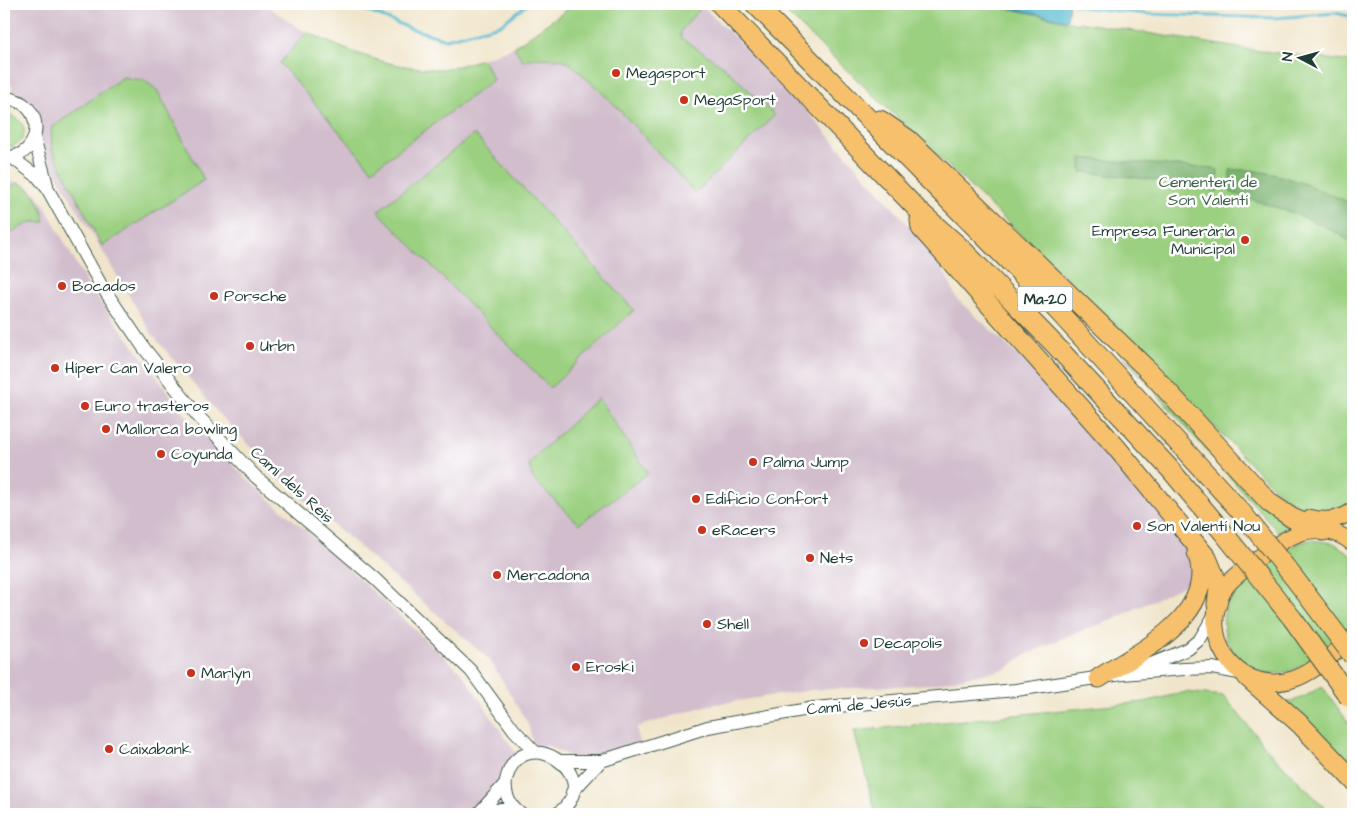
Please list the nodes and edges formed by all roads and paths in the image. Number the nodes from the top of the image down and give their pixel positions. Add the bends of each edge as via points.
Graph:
1 (720, 4) edge
2 (755, 4) edge
3 (840, 92) junction
4 (6, 97) edge
5 (34, 137) junction
6 (8, 157) edge
7 (47, 188) junction
8 (917, 209) junction
9 (1206, 432) junction
10 (1353, 511) edge
11 (1353, 524) edge
12 (1326, 531) junction
13 (1190, 537) junction
14 (1353, 543) edge
15 (1216, 610) junction
16 (1353, 637) edge
17 (1353, 656) edge
18 (1122, 674) junction
19 (1243, 675) junction
20 (1099, 678) junction
21 (1351, 700) edge
22 (514, 730) junction
23 (535, 752) junction
24 (520, 758) junction
25 (562, 761) junction
26 (601, 761) junction
27 (1353, 780) edge
28 (506, 784) junction
29 (572, 792) junction
30 (517, 811) edge
31 (561, 813) edge
32 (479, 814) edge

1 - 8 highway, Ma-20
2 - 3 highway, Ma-20
3 - 9 highway via 909,140 1086,310
3 - 17 highway, Ma-20, bridge via 1075,329 1243,514
4 - 5 street via 23,103 30,110 36,126
5 - 6 street via 23,152
5 - 7 street
6 - 7 street via 38,177
7 - 22 street, Camí dels Reis via 100,285 197,415 256,477 381,584 471,671
8 - 13 highway via 921,228 1110,440
8 - 21 highway, Ma-20, bridge via 961,248 1051,340 1163,461 1292,618
9 - 10 main road via 1229,449 1294,512 1324,521
9 - 12 highway via 1275,507 1296,521
11 - 12 main road via 1340,530
12 - 14 main road
12 - 15 main road via 1299,532 1282,540 1230,582
13 - 15 highway via 1215,572 1219,587
13 - 20 highway via 1202,566 1194,601 1160,639
15 - 18 street, Camí de Jesús via 1200,639 1186,651
15 - 19 main road via 1215,633 1219,646
16 - 19 main road via 1296,678 1266,682
18 - 19 street, Camí de Jesús via 1198,668
18 - 20 street, Camí de Jesús
19 - 27 highway via 1301,725
20 - 26 street, Camí de Jesús via 1003,691 814,708 708,727
22 - 23 street, Camí dels Reis
22 - 24 street
23 - 24 street
23 - 25 street via 553,755
24 - 28 street via 512,766
25 - 26 street
25 - 29 street via 569,770
26 - 29 street
28 - 30 street via 508,800
28 - 32 street
29 - 31 street
30 - 32 street

